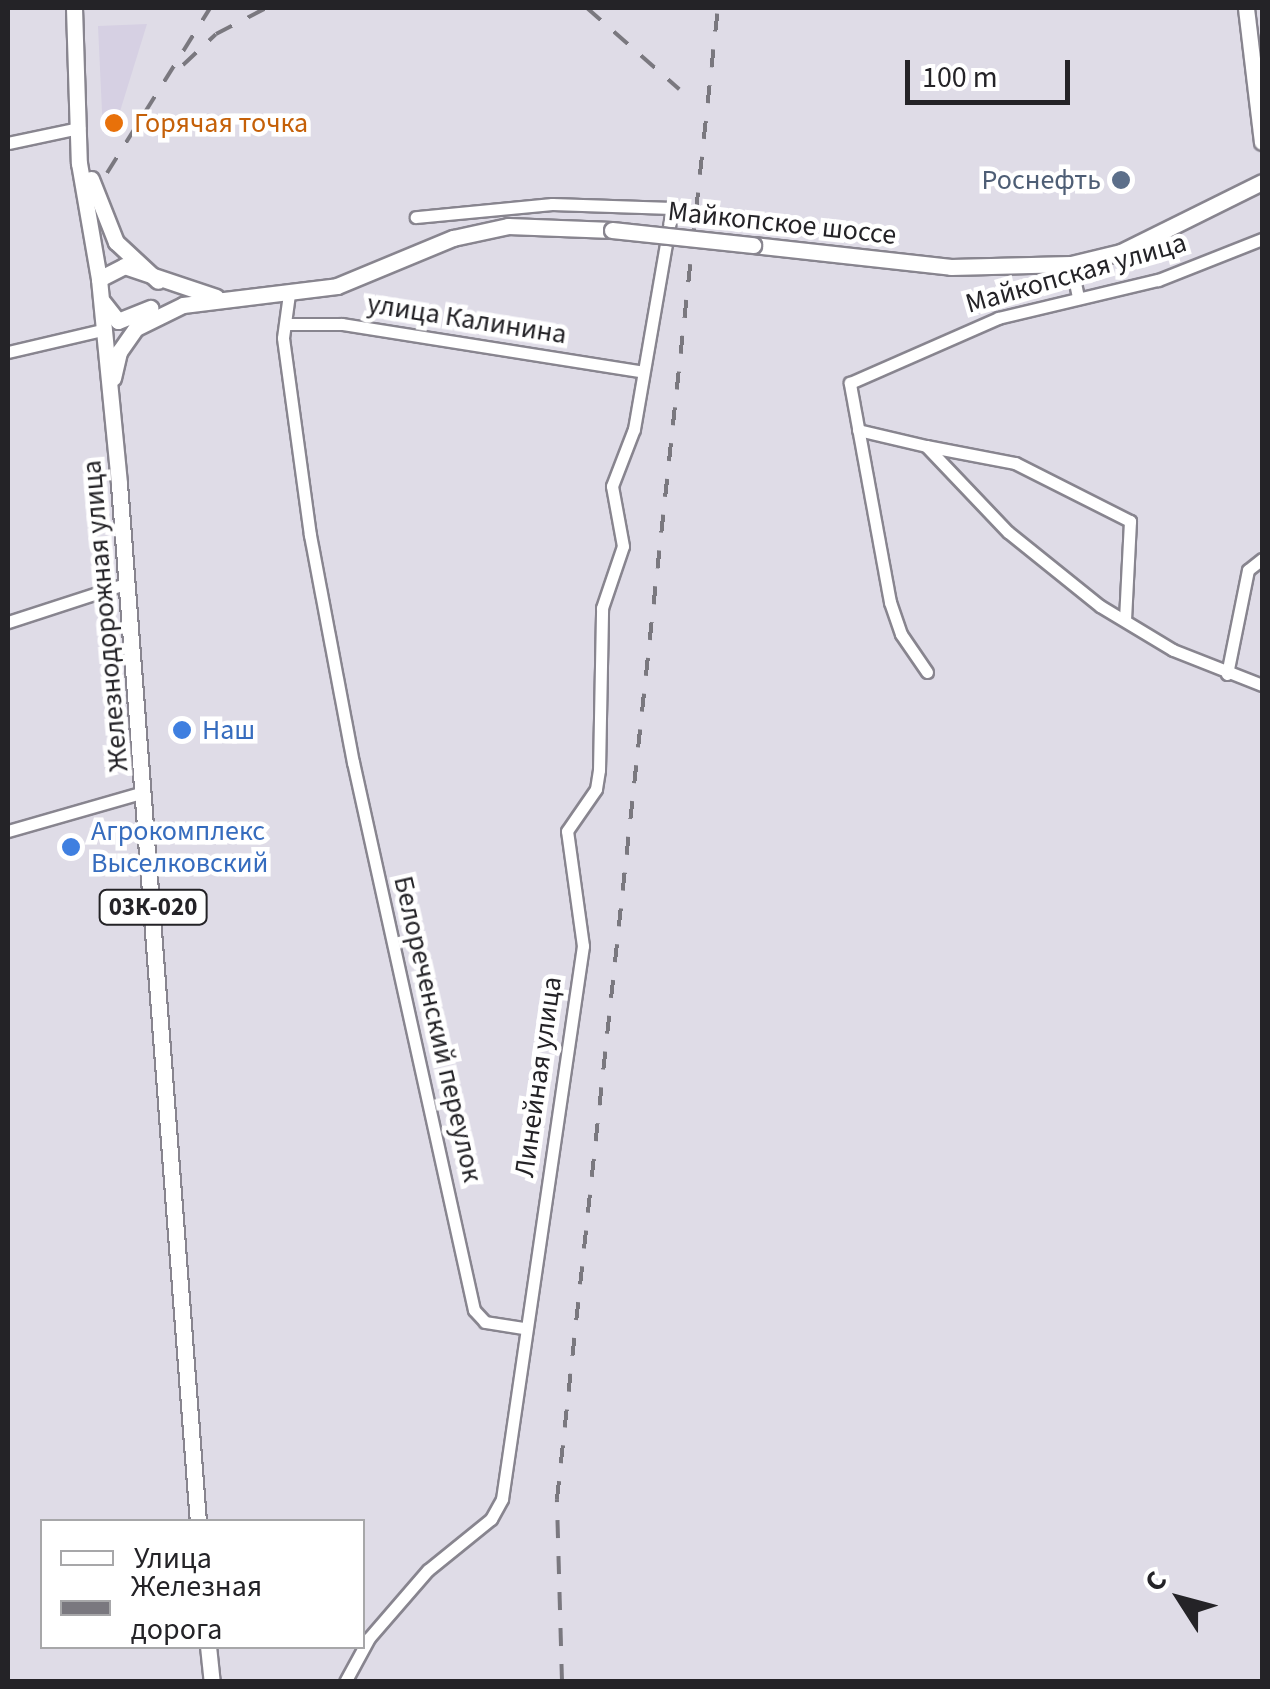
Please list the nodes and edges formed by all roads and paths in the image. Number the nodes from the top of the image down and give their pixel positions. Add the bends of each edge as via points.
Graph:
1 (74, 8) edge
2 (1246, 8) edge
3 (80, 129) junction
4 (1262, 142) edge
5 (8, 143) edge
6 (1262, 182) edge
7 (416, 217) dead end
8 (1262, 238) edge
9 (1071, 264) junction
10 (158, 281) junction
11 (100, 286) junction
12 (289, 294) junction
13 (1078, 296) junction
14 (224, 299) junction
15 (183, 304) junction
16 (286, 324) junction
17 (102, 330) junction
18 (8, 352) edge
19 (640, 372) junction
20 (112, 397) junction
21 (858, 430) junction
22 (926, 446) junction
23 (1262, 559) edge
24 (128, 583) junction
25 (1125, 620) junction
26 (8, 622) edge
27 (927, 672) dead end
28 (1227, 674) junction
29 (1262, 685) edge
30 (144, 792) junction
31 (8, 832) edge
32 (523, 1328) junction
33 (198, 1519) edge
34 (208, 1649) edge
35 (365, 1649) edge
36 (365, 1649) edge
37 (212, 1682) edge
38 (345, 1682) edge

1 - 3 main road, Железнодорожная улица
2 - 4 main road
3 - 5 street
3 - 10 main road via 110,234
3 - 11 main road, Железнодорожная улица
6 - 9 main road, Майкопское шоссе via 1122,252
7 - 19 street, Линейная улица via 552,204 672,208
8 - 13 street, Майкопская улица via 1158,280
9 - 12 main road, Майкопское шоссе, bridge via 951,266 538,225 480,231 337,286
9 - 13 street
10 - 11 main road via 124,266
10 - 14 main road
11 - 15 main road via 108,315 118,321
11 - 17 main road, Железнодорожная улица / 03К-020
12 - 14 main road
12 - 16 street, Белореченский переулок
13 - 21 street, Майкопская улица via 998,318 850,383
14 - 15 main road
15 - 20 main road via 151,316 130,336 116,359
16 - 19 street, улица Калинина via 342,324
16 - 32 street, Белореченский переулок via 282,338 310,535 352,762 474,1310 485,1322
17 - 18 street
17 - 20 main road, Железнодорожная улица / 03К-020
19 - 32 street, Линейная улица via 634,428 612,486 623,546 602,608 596,789 567,831 583,946 562,1121 549,1162 541,1254
20 - 24 main road, Железнодорожная улица / 03К-020
21 - 22 street
21 - 27 street via 890,602 901,634
22 - 25 street via 1008,532
22 - 25 street via 1015,463 1130,521
23 - 28 street via 1248,570
24 - 26 street
24 - 30 main road, Железнодорожная улица / 03К-020
25 - 28 street
28 - 29 street
30 - 31 street
30 - 33 main road, Железнодорожная улица / 03К-020
32 - 36 street via 502,1499 491,1519 428,1570
34 - 37 main road
35 - 38 street

